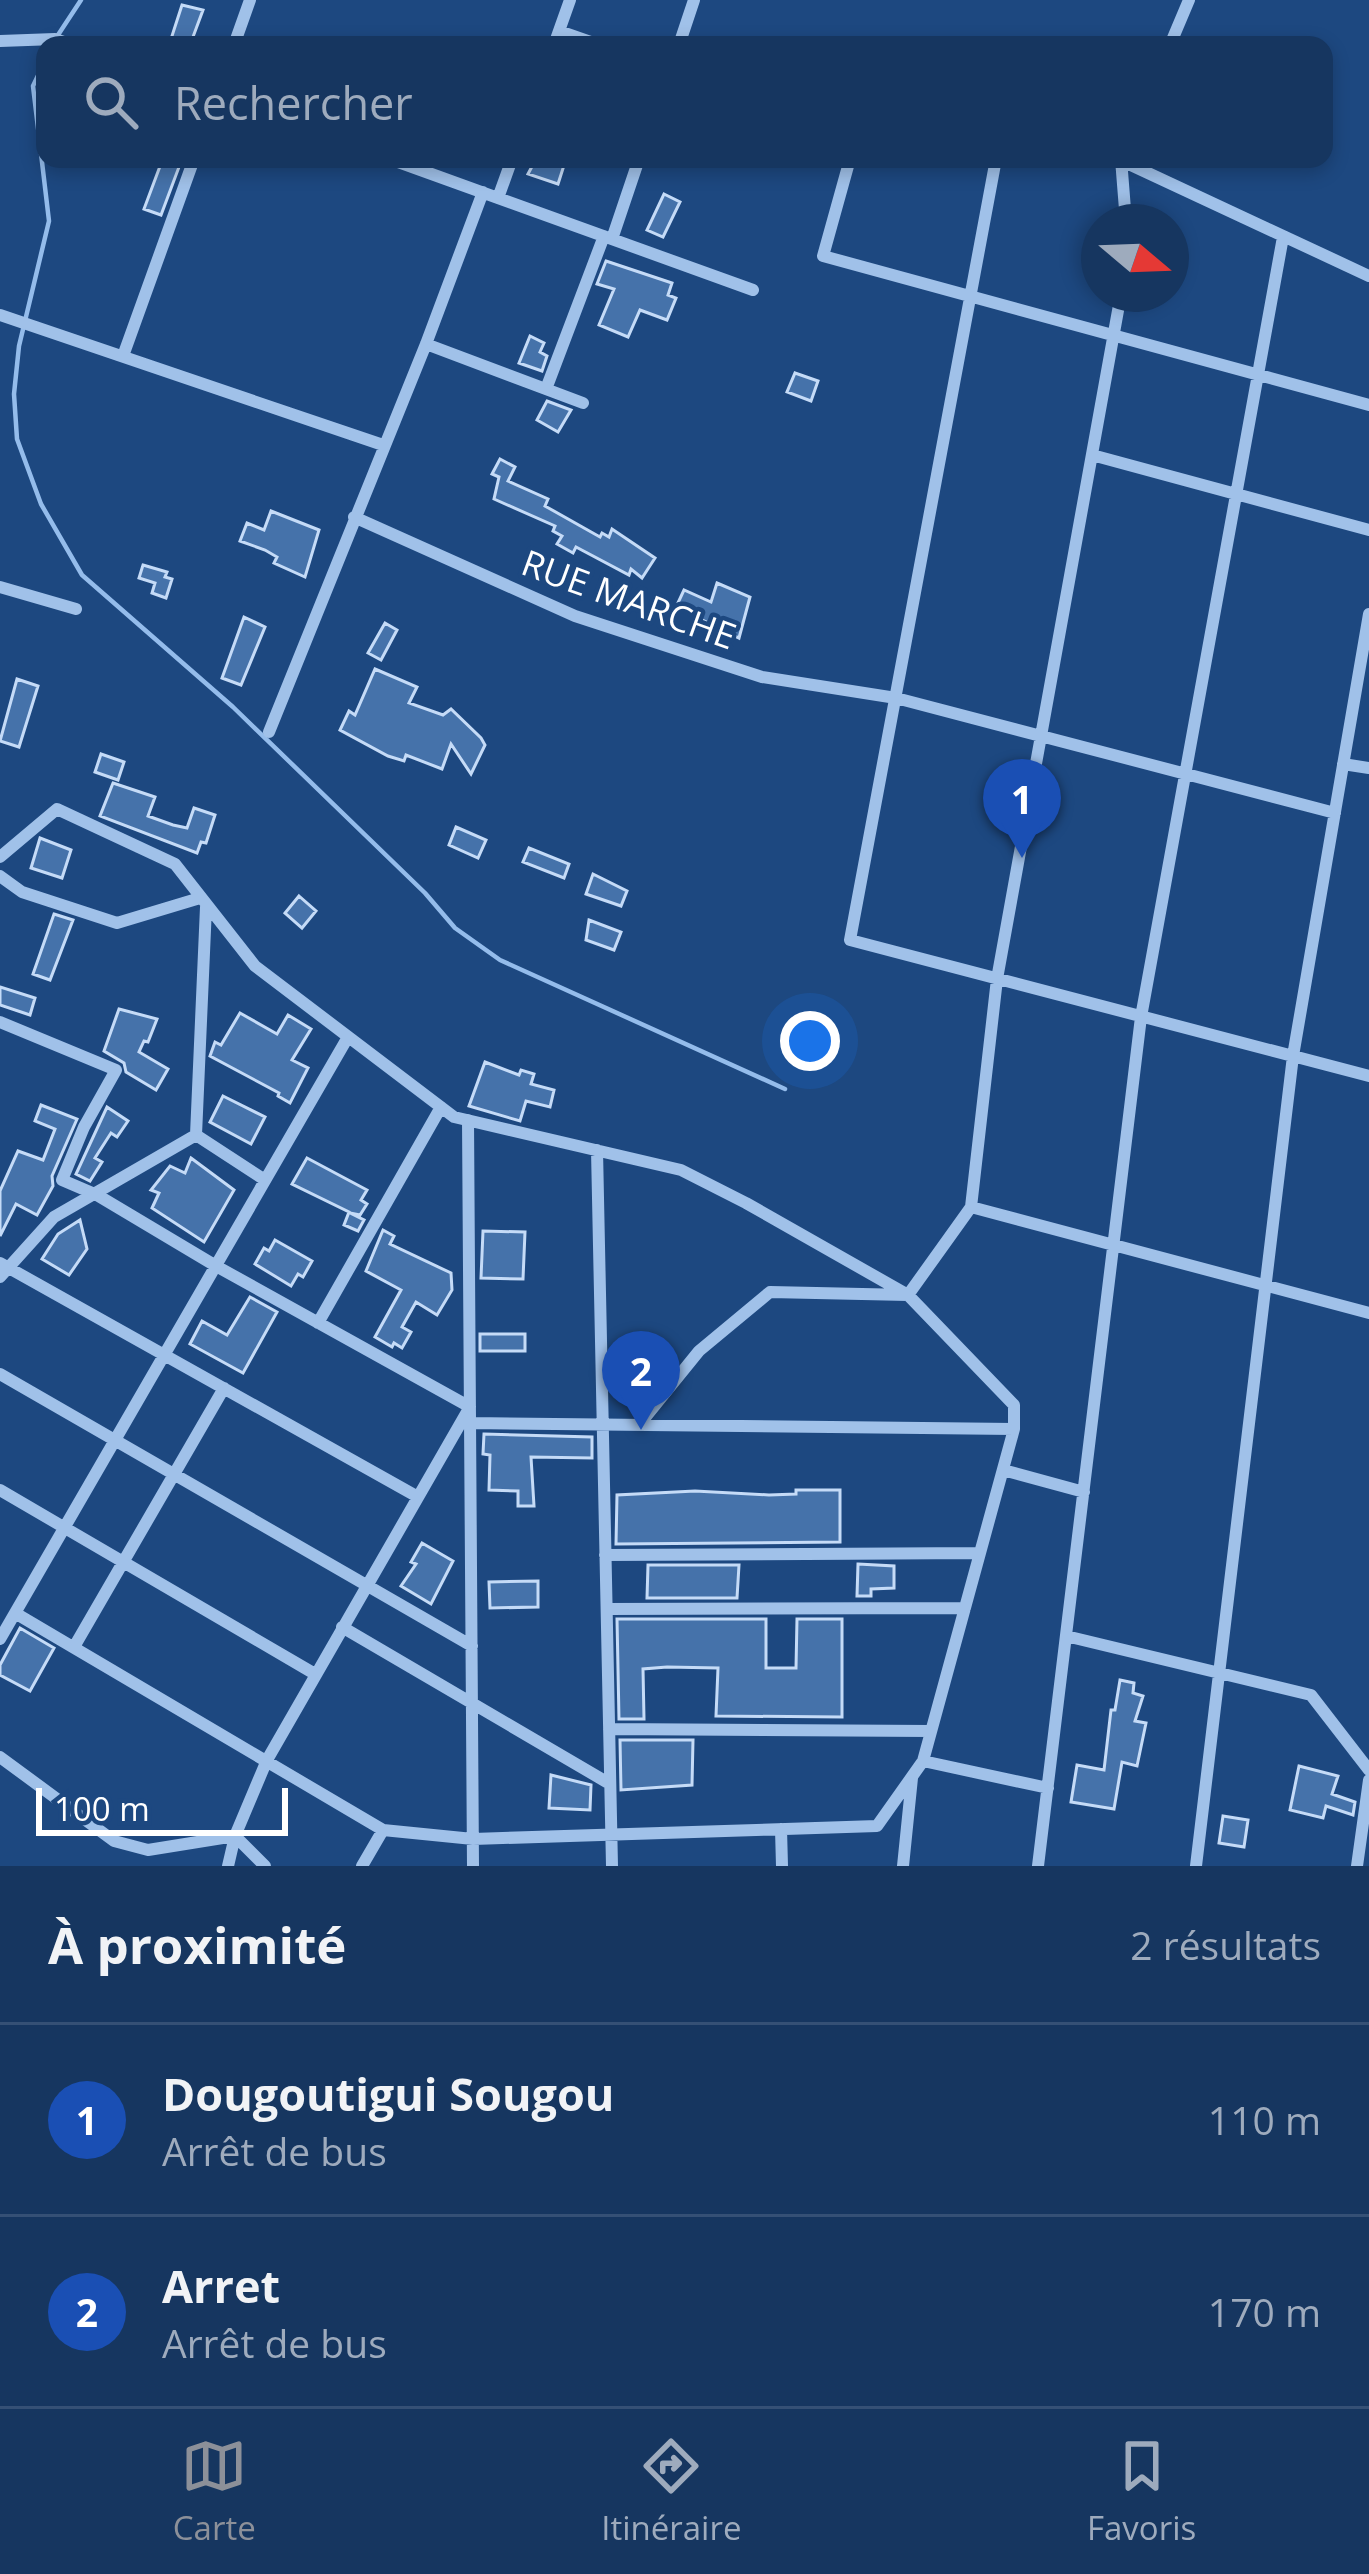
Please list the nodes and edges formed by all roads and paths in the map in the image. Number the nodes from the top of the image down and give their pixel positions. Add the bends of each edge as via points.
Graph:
1 (250, 0) edge
2 (570, 0) edge
3 (694, 0) edge
4 (1189, 0) edge
5 (237, 36) edge
6 (557, 36) edge
7 (682, 36) edge
8 (1174, 36) edge
9 (36, 40) edge
10 (0, 41) edge
11 (191, 168) edge
12 (415, 168) edge
13 (509, 168) edge
14 (636, 168) edge
15 (847, 168) edge
16 (994, 168) edge
17 (1121, 168) edge
18 (1139, 168) edge
19 (483, 192) junction
20 (498, 198) junction
21 (1124, 204) edge
22 (608, 237) junction
23 (1283, 237) junction
24 (1369, 276) edge
25 (753, 290) dead end
26 (970, 297) junction
27 (1118, 312) edge
28 (0, 315) edge
29 (1114, 336) junction
30 (426, 344) junction
31 (123, 356) junction
32 (1258, 375) junction
33 (546, 389) junction
34 (583, 403) dead end
35 (1369, 405) edge
36 (383, 445) junction
37 (1092, 455) junction
38 (1237, 494) junction
39 (354, 517) junction
40 (1369, 530) edge
41 (0, 587) edge
42 (76, 609) dead end
43 (1369, 614) edge
44 (896, 698) junction
45 (269, 732) dead end
46 (1041, 736) junction
47 (1343, 764) junction
48 (1369, 768) edge
49 (1186, 774) junction
50 (1335, 813) junction
51 (0, 857) edge
52 (0, 876) edge
53 (203, 902) junction
54 (997, 979) junction
55 (1141, 1017) junction
56 (0, 1022) edge
57 (348, 1036) junction
58 (1293, 1056) junction
59 (1369, 1076) edge
60 (441, 1107) junction
61 (468, 1120) junction
62 (196, 1135) junction
63 (597, 1150) junction
64 (265, 1180) junction
65 (97, 1195) junction
66 (971, 1207) junction
67 (1114, 1245) junction
68 (215, 1266) junction
69 (2, 1269) edge
70 (1265, 1285) junction
71 (908, 1295) junction
72 (1369, 1312) edge
73 (318, 1323) junction
74 (164, 1355) junction
75 (0, 1374) edge
76 (224, 1388) junction
77 (470, 1407) junction
78 (470, 1423) junction
79 (603, 1424) junction
80 (639, 1425) junction
81 (1014, 1429) junction
82 (115, 1440) junction
83 (1003, 1470) junction
84 (174, 1474) junction
85 (0, 1490) edge
86 (1084, 1492) junction
87 (418, 1497) junction
88 (64, 1528) junction
89 (980, 1553) junction
90 (605, 1555) junction
91 (123, 1562) junction
92 (366, 1586) junction
93 (965, 1608) junction
94 (607, 1609) junction
95 (15, 1612) junction
96 (342, 1627) junction
97 (1066, 1636) junction
98 (0, 1639) edge
99 (472, 1646) junction
100 (74, 1647) junction
101 (1219, 1673) junction
102 (315, 1674) junction
103 (472, 1706) junction
104 (609, 1729) junction
105 (932, 1731) junction
106 (0, 1757) edge
107 (267, 1760) junction
108 (923, 1761) junction
109 (1369, 1770) edge
110 (912, 1776) junction
111 (1369, 1780) edge
112 (610, 1784) junction
113 (1048, 1788) junction
114 (781, 1829) junction
115 (383, 1830) junction
116 (611, 1835) junction
117 (235, 1836) junction
118 (473, 1839) junction
119 (148, 1850) junction
120 (144, 1866) edge
121 (229, 1866) edge
122 (265, 1866) edge
123 (362, 1866) edge
124 (473, 1866) edge
125 (612, 1866) edge
126 (782, 1866) edge
127 (903, 1866) edge
128 (1038, 1866) edge
129 (1196, 1866) edge
130 (1357, 1866) edge

1 - 5 street
2 - 6 street
3 - 7 street
4 - 8 street
9 - 10 street
11 - 31 street
12 - 19 street
13 - 20 street
14 - 22 street
15 - 26 street via 823,256
16 - 26 street
17 - 21 street
18 - 23 street
19 - 20 street
19 - 30 street
20 - 22 street
22 - 25 street
22 - 33 street
23 - 24 street
23 - 32 street
26 - 29 street
26 - 44 street
27 - 29 street
28 - 31 street
29 - 32 street
29 - 37 street
30 - 33 street
30 - 36 street
31 - 36 street
32 - 35 street
32 - 38 street
33 - 34 street
36 - 39 street
37 - 38 street
37 - 46 street
38 - 40 street
38 - 49 street
39 - 44 street, RUE MARCHE via 618,630 761,677
39 - 45 street
41 - 42 street
43 - 47 street
44 - 46 street, RUE MARCHE
44 - 54 street via 850,940
46 - 49 street, RUE MARCHE
46 - 54 street
47 - 48 street
47 - 50 street
49 - 50 street, RUE MARCHE
49 - 55 street
50 - 58 street
51 - 53 street via 57,809 175,864
52 - 53 street via 22,892 117,922
53 - 57 street via 255,966
53 - 62 street
54 - 55 street
54 - 66 street
55 - 58 street
55 - 67 street
56 - 65 street via 116,1070 62,1180
57 - 60 street
57 - 64 street
58 - 59 street
58 - 70 street
60 - 61 street
60 - 73 street
61 - 63 street
61 - 77 street
62 - 64 street
62 - 65 street
63 - 71 street via 681,1170
63 - 79 street
64 - 68 street
65 - 68 street
65 - 69 street via 54,1217
66 - 67 street
66 - 71 street
67 - 70 street
67 - 86 street
68 - 73 street
68 - 74 street
69 - 74 street
70 - 72 street
70 - 101 street
71 - 80 street via 770,1292 699,1351
71 - 81 street via 1014,1405
73 - 77 street
74 - 76 street
74 - 82 street
75 - 82 street
76 - 84 street
76 - 87 street
77 - 78 street
77 - 87 street
78 - 79 street
78 - 99 street
79 - 80 street
79 - 90 street
80 - 81 street
81 - 83 street
82 - 84 street
82 - 88 street
83 - 86 street
83 - 89 street
84 - 91 street
84 - 92 street
85 - 88 street
86 - 97 street
87 - 92 street
88 - 91 street
88 - 95 street
89 - 90 street
89 - 93 street
90 - 94 street
91 - 100 street
91 - 102 street
92 - 96 street
92 - 99 street
93 - 94 street
93 - 105 street
94 - 104 street
95 - 98 street
95 - 100 street
96 - 102 street
96 - 103 street
97 - 101 street
97 - 113 street
99 - 103 street
100 - 107 street
101 - 109 street via 1311,1695
101 - 129 street
102 - 107 street
103 - 112 street
103 - 118 street
104 - 105 street
104 - 112 street
105 - 108 street
106 - 119 street via 114,1841
107 - 115 street
107 - 117 street
108 - 110 street
108 - 113 street
110 - 114 street via 877,1826
110 - 127 street
111 - 130 street
112 - 116 street
113 - 128 street
114 - 116 street
114 - 126 street
115 - 118 street
115 - 123 street
116 - 118 street
116 - 125 street
117 - 119 street
117 - 121 street
117 - 122 street
118 - 124 street
119 - 120 street

